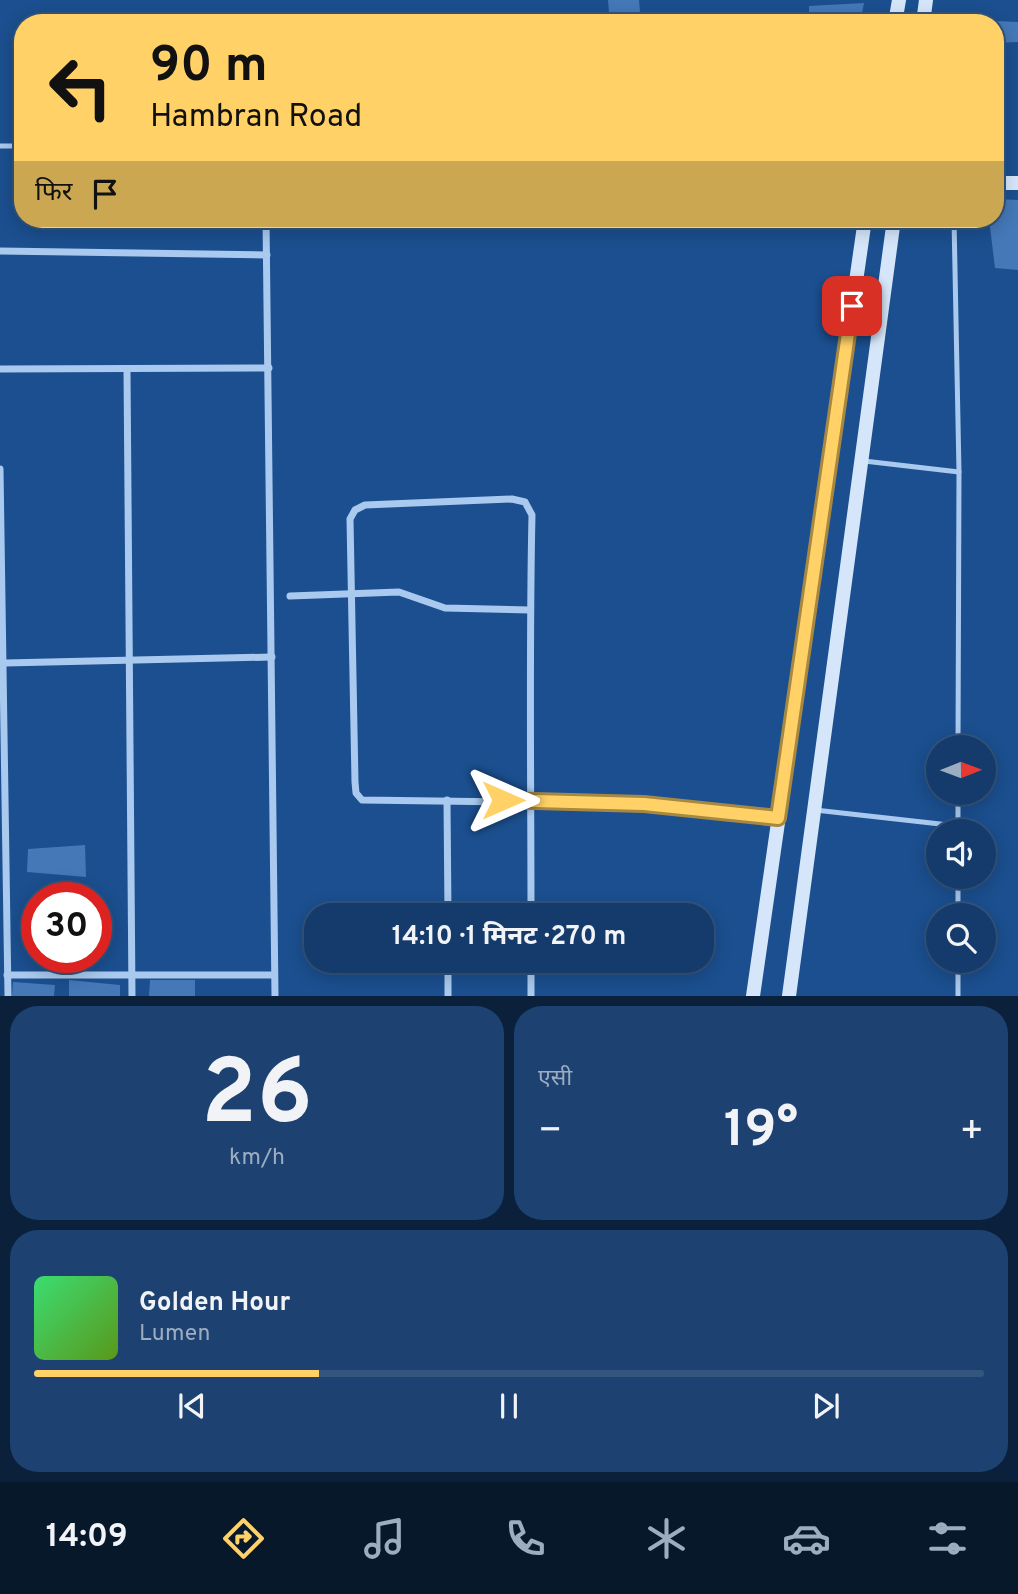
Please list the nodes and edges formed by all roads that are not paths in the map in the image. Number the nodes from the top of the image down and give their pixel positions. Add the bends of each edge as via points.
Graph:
1 (266, 228) edge
2 (863, 228) edge
3 (893, 228) edge
4 (954, 228) edge
5 (0, 251) edge
6 (267, 255) junction
7 (0, 369) edge
8 (269, 369) junction
9 (127, 370) junction
10 (862, 461) junction
11 (0, 469) edge
12 (959, 472) junction
13 (351, 592) junction
14 (290, 596) dead end
15 (530, 610) junction
16 (272, 657) junction
17 (127, 661) junction
18 (5, 663) junction
19 (958, 735) edge
20 (447, 800) junction
21 (531, 800) junction
22 (815, 810) junction
23 (778, 818) junction
24 (926, 825) edge
25 (448, 903) edge
26 (531, 903) edge
27 (132, 973) junction
28 (448, 973) edge
29 (531, 973) edge
30 (958, 973) edge
31 (7, 975) junction
32 (274, 975) junction
33 (8, 996) edge
34 (132, 996) edge
35 (275, 996) edge
36 (448, 996) edge
37 (531, 996) edge
38 (753, 996) edge
39 (789, 996) edge
40 (958, 996) edge

1 - 6 street
2 - 23 main road
3 - 10 main road
4 - 12 lane
5 - 6 street
6 - 8 street
7 - 9 street
8 - 9 street
8 - 16 street
9 - 17 street
10 - 12 lane
10 - 22 main road
11 - 18 street
12 - 19 lane
13 - 14 street
13 - 15 street via 398,592 444,608
13 - 15 street via 350,519 355,510 377,503 512,499 525,502 532,515
13 - 20 street via 356,793 371,801
15 - 21 street
16 - 17 street
16 - 32 street
17 - 18 street
17 - 27 street
18 - 31 street
20 - 21 street
20 - 25 street
21 - 23 street via 644,804
21 - 26 street
22 - 24 lane
22 - 39 main road
23 - 38 main road
27 - 31 street
27 - 32 street
27 - 34 street
28 - 36 street
29 - 37 street
30 - 40 lane
31 - 33 street
32 - 35 street

